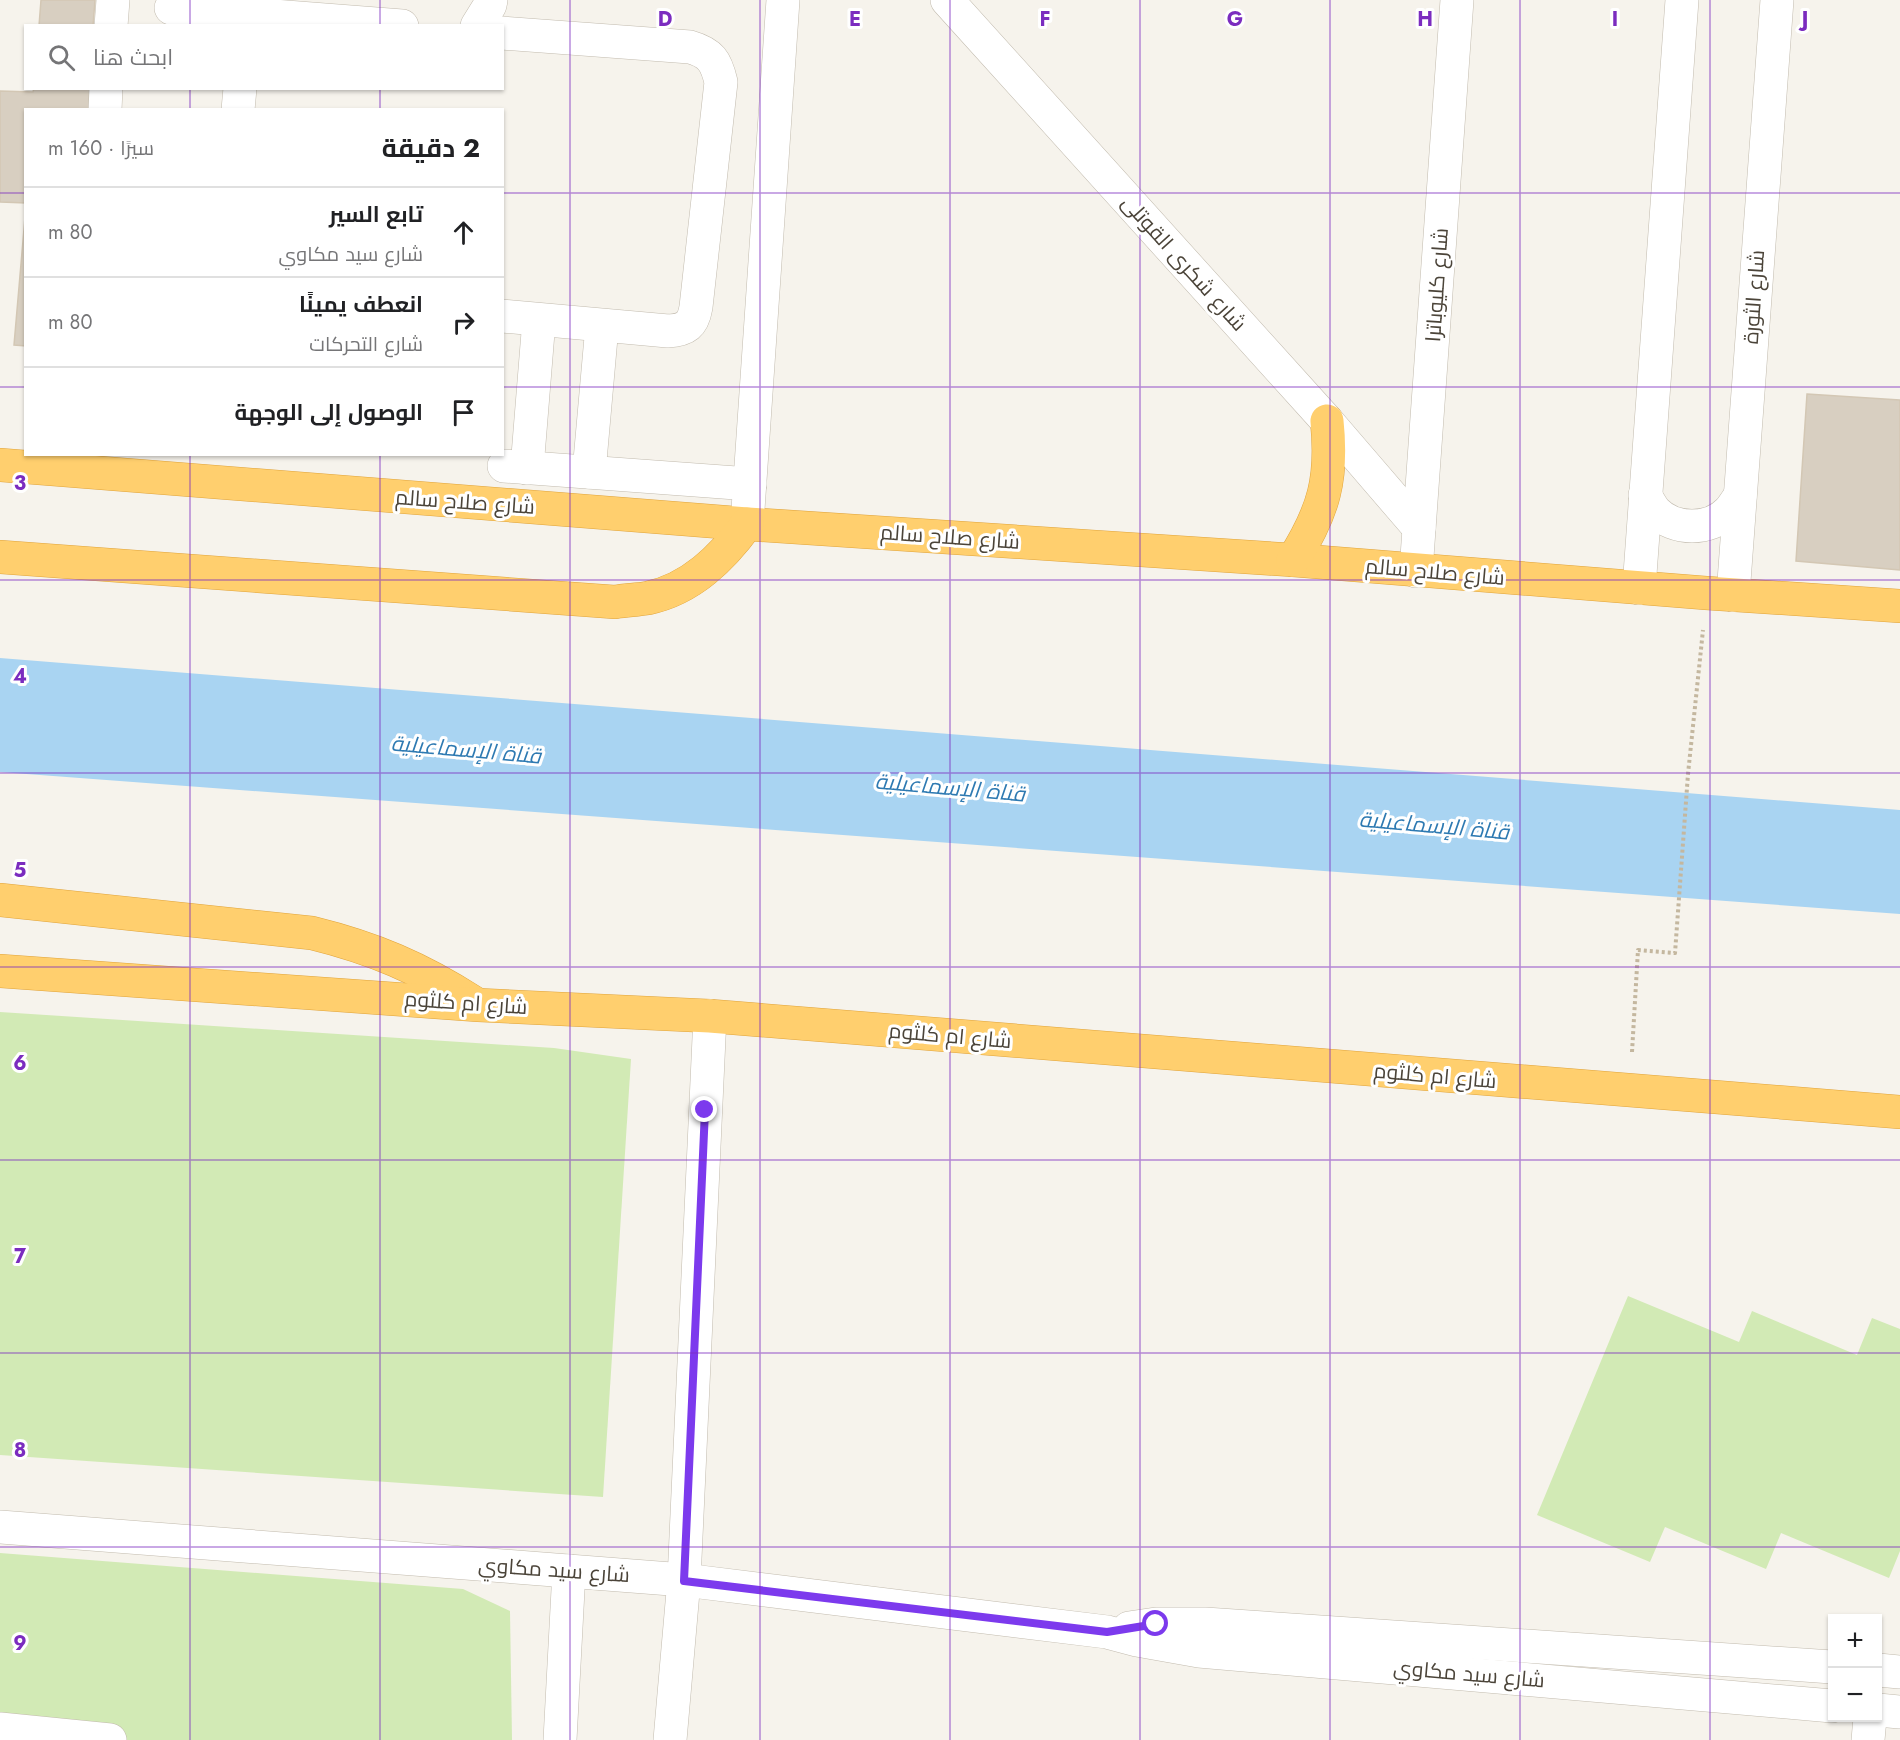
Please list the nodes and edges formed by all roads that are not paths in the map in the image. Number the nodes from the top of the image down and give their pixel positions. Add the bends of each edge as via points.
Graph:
1 (113, 0) edge
2 (491, 0) edge
3 (783, 0) edge
4 (947, 0) edge
5 (1457, 0) edge
6 (1682, 0) edge
7 (1777, 0) edge
8 (171, 8) dead end
9 (245, 20) edge
10 (111, 24) edge
11 (350, 24) edge
12 (478, 24) edge
13 (504, 33) edge
14 (106, 90) edge
15 (240, 90) edge
16 (105, 108) edge
17 (238, 108) edge
18 (504, 316) edge
19 (539, 320) junction
20 (602, 326) junction
21 (1327, 420) junction
22 (79, 463) edge
23 (0, 465) edge
24 (589, 472) junction
25 (750, 484) junction
26 (1645, 495) junction
27 (1740, 496) junction
28 (747, 524) junction
29 (1419, 528) junction
30 (0, 557) edge
31 (1293, 561) junction
32 (1416, 571) junction
33 (1639, 588) junction
34 (1719, 594) junction
35 (1900, 606) edge
36 (0, 900) edge
37 (0, 970) edge
38 (478, 1005) junction
39 (710, 1016) junction
40 (1900, 1112) edge
41 (0, 1527) edge
42 (569, 1571) junction
43 (684, 1581) junction
44 (1107, 1632) junction
45 (1828, 1667) edge
46 (1882, 1670) edge
47 (1900, 1672) edge
48 (1828, 1706) edge
49 (1882, 1710) edge
50 (1900, 1712) edge
51 (1870, 1722) edge
52 (0, 1729) edge
53 (110, 1740) edge
54 (560, 1740) edge
55 (670, 1740) edge
56 (1869, 1740) edge

1 - 10 street
2 - 12 street
3 - 25 street
4 - 21 street, شارع شكرى القوتلى
5 - 29 street, شارع كليوباترا
6 - 26 street
7 - 27 street, شارع الثورة
8 - 9 street
9 - 11 street
13 - 20 street via 690,47 712,58 718,69 721,82 694,317 678,331
14 - 16 street
15 - 17 street
18 - 19 street
19 - 20 street
19 - 24 street via 516,467
20 - 24 street
21 - 29 street, شارع شكرى القوتلى
21 - 31 highway via 1328,480 1309,536
22 - 23 highway, شارع صلاح سالم
22 - 28 highway, شارع صلاح سالم
24 - 25 street
25 - 28 street
26 - 27 street via 1656,512 1672,523 1692,527 1711,524 1728,512
26 - 33 street
27 - 34 street, شارع الثورة
28 - 30 highway via 709,568 681,586 649,598 615,602
28 - 31 highway, شارع صلاح سالم
29 - 32 street, شارع كليوباترا
31 - 32 highway, شارع صلاح سالم
32 - 33 highway, شارع صلاح سالم
33 - 34 highway, شارع صلاح سالم
34 - 35 highway, شارع صلاح سالم
36 - 38 highway via 312,933 415,968
37 - 38 highway, شارع ام كلثوم
38 - 39 highway, شارع ام كلثوم
39 - 40 highway, شارع ام كلثوم
39 - 43 street
41 - 42 street, شارع سيد مكاوي
42 - 43 street, شارع سيد مكاوي
42 - 54 street
43 - 44 street, شارع سيد مكاوي
43 - 55 street
44 - 45 street, شارع سيد مكاوي via 1156,1624 1197,1624
44 - 48 street, شارع سيد مكاوي via 1199,1650
46 - 47 street
49 - 50 street
51 - 56 street
52 - 53 street

